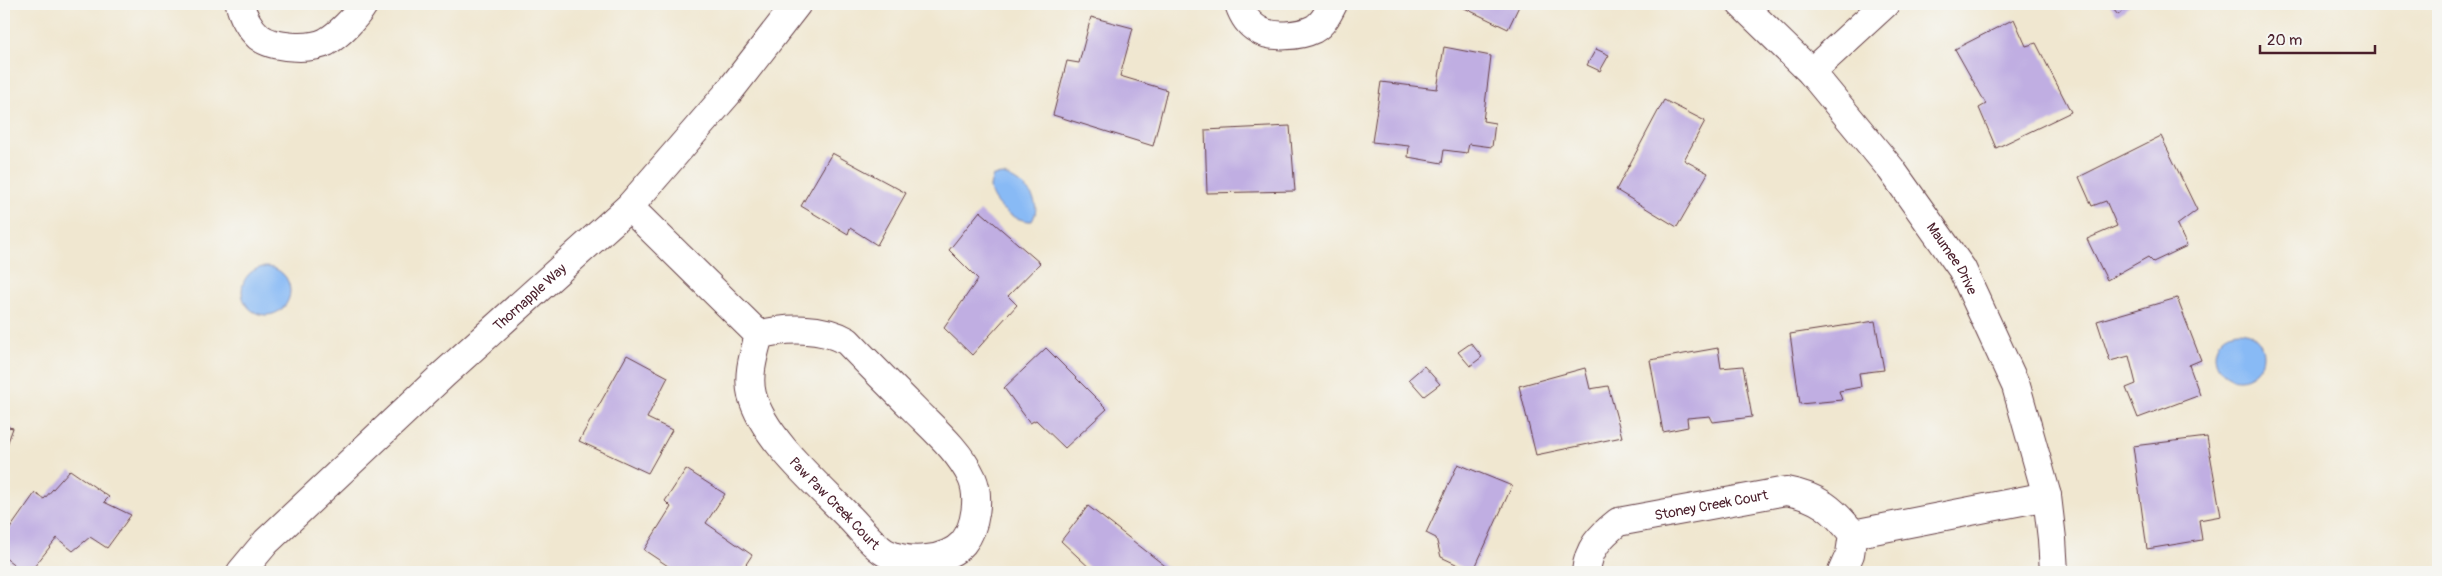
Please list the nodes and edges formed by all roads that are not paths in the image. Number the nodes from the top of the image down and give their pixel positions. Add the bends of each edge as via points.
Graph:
1 (240, 4) edge
2 (364, 4) edge
3 (797, 4) edge
4 (1239, 4) edge
5 (1333, 4) edge
6 (1741, 4) edge
7 (1885, 4) edge
8 (1811, 72) junction
9 (629, 207) junction
10 (759, 335) junction
11 (2047, 496) junction
12 (1853, 534) junction
13 (241, 572) edge
14 (1586, 572) edge
15 (1842, 572) edge
16 (2054, 572) edge

1 - 2 street via 241,13 259,37 292,48 325,42 342,29
3 - 9 street, Thornapple Way via 728,93
4 - 5 street via 1257,30 1277,35 1297,34 1316,28
6 - 8 street, Maumee Drive
7 - 8 street
8 - 11 street, Maumee Drive via 1891,169 1962,269 2016,386
9 - 10 street
9 - 13 street, Thornapple Way via 443,375 266,542
10 - 10 street, Paw Paw Creek Court via 751,367 751,392 757,411 789,454 842,511 888,554 920,561 946,555 963,543 973,523 977,503 973,479 947,441 847,341 835,334 775,330
11 - 12 street
11 - 16 street, Maumee Drive
12 - 14 street, Stoney Creek Court via 1834,511 1808,495 1786,492 1763,495 1618,522 1601,535 1590,552
12 - 15 street via 1850,554

